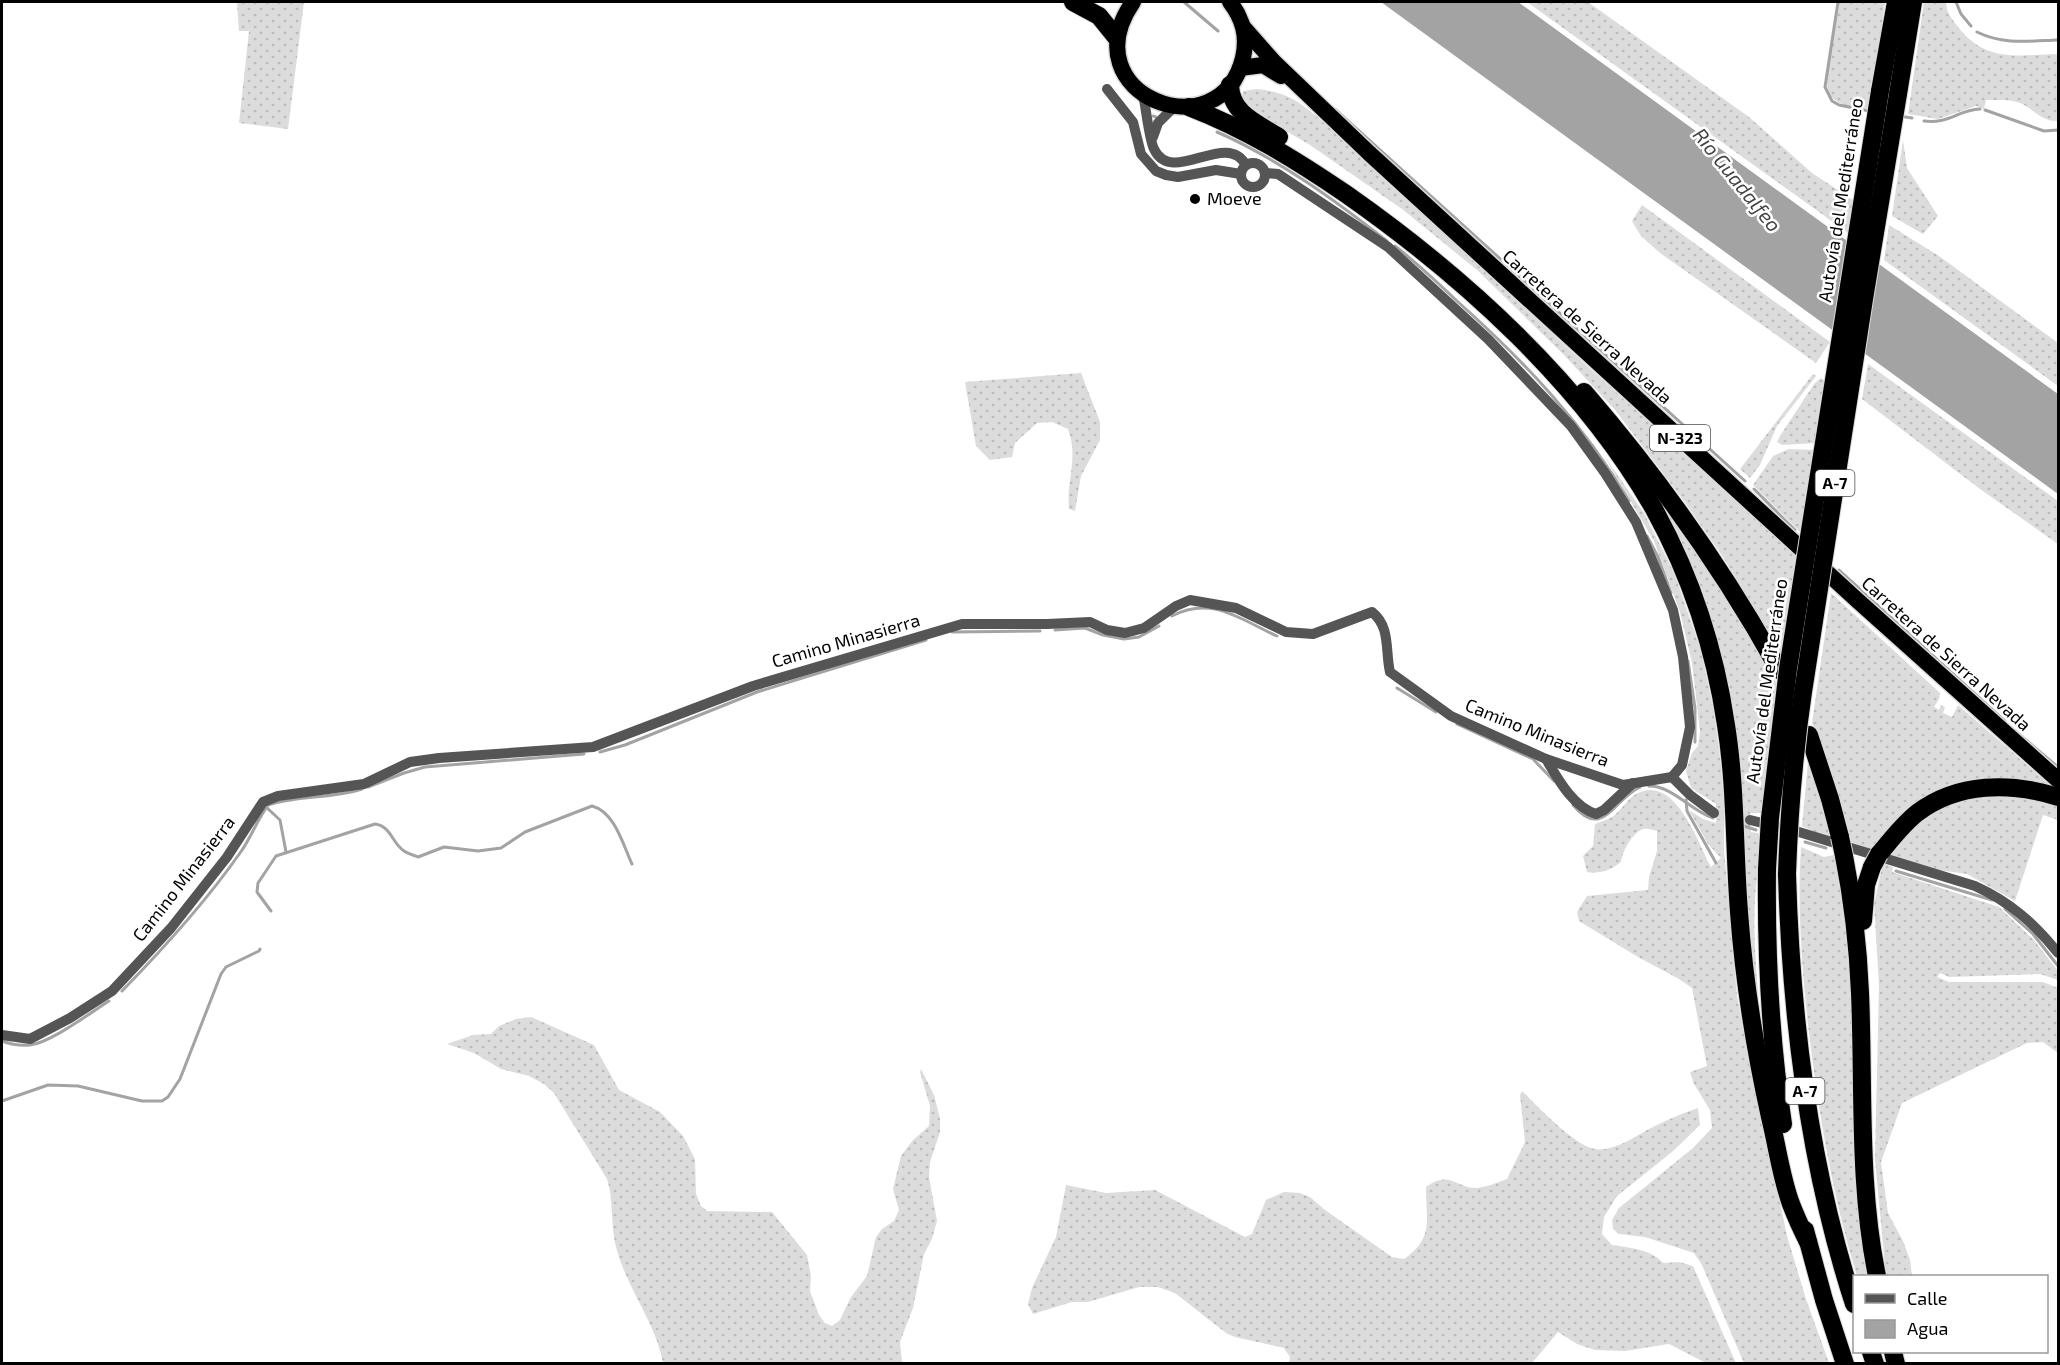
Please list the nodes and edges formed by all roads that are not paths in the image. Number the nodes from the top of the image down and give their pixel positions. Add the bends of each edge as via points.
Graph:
1 (1073, 2) edge
2 (1132, 2) edge
3 (1230, 2) edge
4 (1896, 2) edge
5 (1913, 2) edge
6 (1244, 28) junction
7 (1116, 37) junction
8 (1240, 68) junction
9 (1230, 85) junction
10 (1107, 89) dead end
11 (1305, 93) junction
12 (1889, 93) junction
13 (1143, 94) junction
14 (1182, 107) junction
15 (1152, 140) junction
16 (1244, 169) junction
17 (1265, 173) junction
18 (1779, 670) dead end
19 (1809, 735) dead end
20 (1546, 759) junction
21 (1672, 777) junction
22 (2058, 780) edge
23 (1633, 783) junction
24 (2058, 797) edge
25 (1714, 813) tunnel mouth
26 (1750, 820) tunnel mouth
27 (2058, 952) edge
28 (1860, 988) junction
29 (2, 1035) edge
30 (1808, 1242) junction
31 (1877, 1275) edge
32 (1853, 1300) edge
33 (1845, 1364) edge

1 - 7 highway via 1099,16
2 - 7 highway via 1122,16
3 - 6 highway, Carretera de Sierra Nevada
4 - 12 highway, Autovía del Mediterráneo / A-7
5 - 12 highway, Autovía del Mediterráneo / A-7
6 - 8 highway
6 - 11 highway, Carretera de Sierra Nevada / N-323
7 - 13 highway via 1119,59 1128,79
8 - 9 highway
8 - 11 highway, Carretera de Sierra Nevada / N-323 via 1263,65
9 - 14 highway via 1215,98
9 - 18 highway via 1241,113 1343,178 1418,234 1525,328 1620,433 1692,528 1730,584
10 - 16 street via 1133,122 1141,154 1156,171 1178,177
11 - 22 highway, Carretera de Sierra Nevada / N-323
12 - 30 highway, Autovía del Mediterráneo / A-7, bridge via 1788,669 1771,808 1767,968 1777,1081
12 - 32 highway, Autovía del Mediterráneo / A-7, bridge via 1864,298 1803,692 1791,787 1787,874 1789,940 1805,1088 1822,1184
13 - 14 highway via 1159,103
13 - 15 street
14 - 15 street via 1158,123
14 - 30 highway via 1223,120 1266,142 1382,220 1432,259 1506,326 1583,408 1624,461 1654,510 1681,564 1717,671 1733,787 1746,990 1790,1202
15 - 16 street via 1154,149 1167,161 1187,162 1205,155 1232,154 1244,160
16 - 17 street via 1258,164
16 - 17 street via 1243,182 1253,187 1262,183
17 - 21 street via 1278,174 1388,248 1488,339 1563,418 1605,473 1636,522 1673,610 1683,657 1690,727 1682,765
19 - 28 highway, bridge via 1844,856
20 - 23 street, Camino Minasierra via 1623,785
20 - 23 street via 1585,811 1596,814 1604,810
20 - 29 street, Camino Minasierra via 1451,716 1390,672 1387,638 1379,617 1372,612 1313,634 1286,632 1236,608 1190,600 1144,628 1125,633 1090,622 962,624 753,686 593,747 410,762 364,784 278,796 262,802 227,857 171,928 112,991 30,1039
21 - 23 street, Camino Minasierra
21 - 25 street
24 - 28 highway via 2012,786 1962,792 1918,813 1897,832 1876,860 1866,885
26 - 27 street via 1975,886 2031,921
28 - 31 highway via 1864,1159
30 - 33 highway, Autovía del Mediterráneo / A-7

